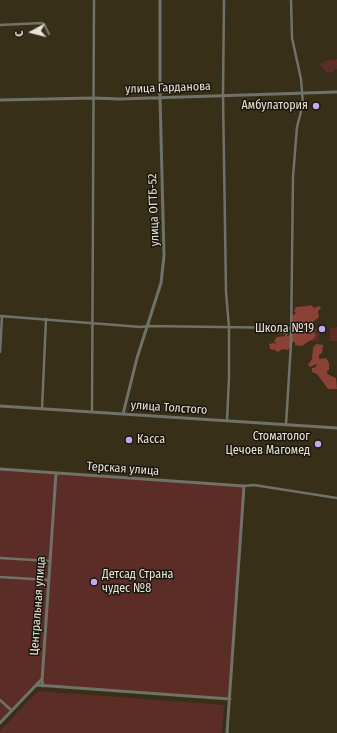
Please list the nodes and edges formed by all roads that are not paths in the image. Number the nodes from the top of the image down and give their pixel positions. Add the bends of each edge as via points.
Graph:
1 (94, 0) edge
2 (160, 0) edge
3 (224, 0) edge
4 (291, 0) edge
5 (0, 25) edge
6 (49, 34) dead end
7 (337, 92) edge
8 (303, 93) junction
9 (223, 95) junction
10 (94, 98) junction
11 (160, 98) junction
12 (0, 100) edge
13 (1, 316) edge
14 (46, 319) junction
15 (93, 324) junction
16 (148, 326) junction
17 (229, 327) junction
18 (291, 328) junction
19 (0, 352) edge
20 (0, 406) edge
21 (42, 409) junction
22 (92, 412) junction
23 (123, 414) junction
24 (227, 421) junction
25 (286, 425) junction
26 (337, 428) edge
27 (0, 469) edge
28 (56, 473) junction
29 (244, 486) junction
30 (337, 498) edge
31 (0, 558) edge
32 (50, 561) junction
33 (0, 577) edge
34 (49, 580) junction
35 (42, 679) junction
36 (36, 685) junction
37 (43, 686) junction
38 (230, 699) junction
39 (1, 702) edge
40 (0, 706) edge
41 (11, 710) junction
42 (0, 723) edge
43 (227, 733) edge

1 - 10 street
2 - 11 street, улица ОГТБ-52
3 - 9 street
4 - 8 street via 293,43
5 - 6 street via 42,23
7 - 8 street, улица Гарданова
8 - 9 street, улица Гарданова
8 - 18 street via 296,131 292,177
9 - 11 street, улица Гарданова
9 - 17 street via 226,292
10 - 11 street, улица Гарданова
10 - 12 street, улица Гарданова
10 - 15 street
11 - 16 street, улица ОГТБ-52 via 164,256 161,283
13 - 14 street
13 - 19 street
14 - 15 street
14 - 21 street
15 - 16 street
15 - 22 street
16 - 17 street
16 - 23 street, улица ОГТБ-52
17 - 18 street
17 - 24 street
18 - 25 street
20 - 21 street, улица Толстого
21 - 22 street, улица Толстого
22 - 23 street, улица Толстого
23 - 24 street, улица Толстого
24 - 25 street, улица Толстого
25 - 26 street, улица Толстого
27 - 28 street, Терская улица
28 - 29 street, Терская улица
28 - 32 street, Центральная улица
29 - 30 street via 254,485
29 - 38 street
31 - 32 street
32 - 34 street, Центральная улица
33 - 34 street
34 - 35 street, Центральная улица
35 - 36 street
35 - 37 street, Центральная улица
36 - 37 street
36 - 41 street
37 - 38 street
38 - 43 street
39 - 40 street
39 - 41 street
41 - 42 street

